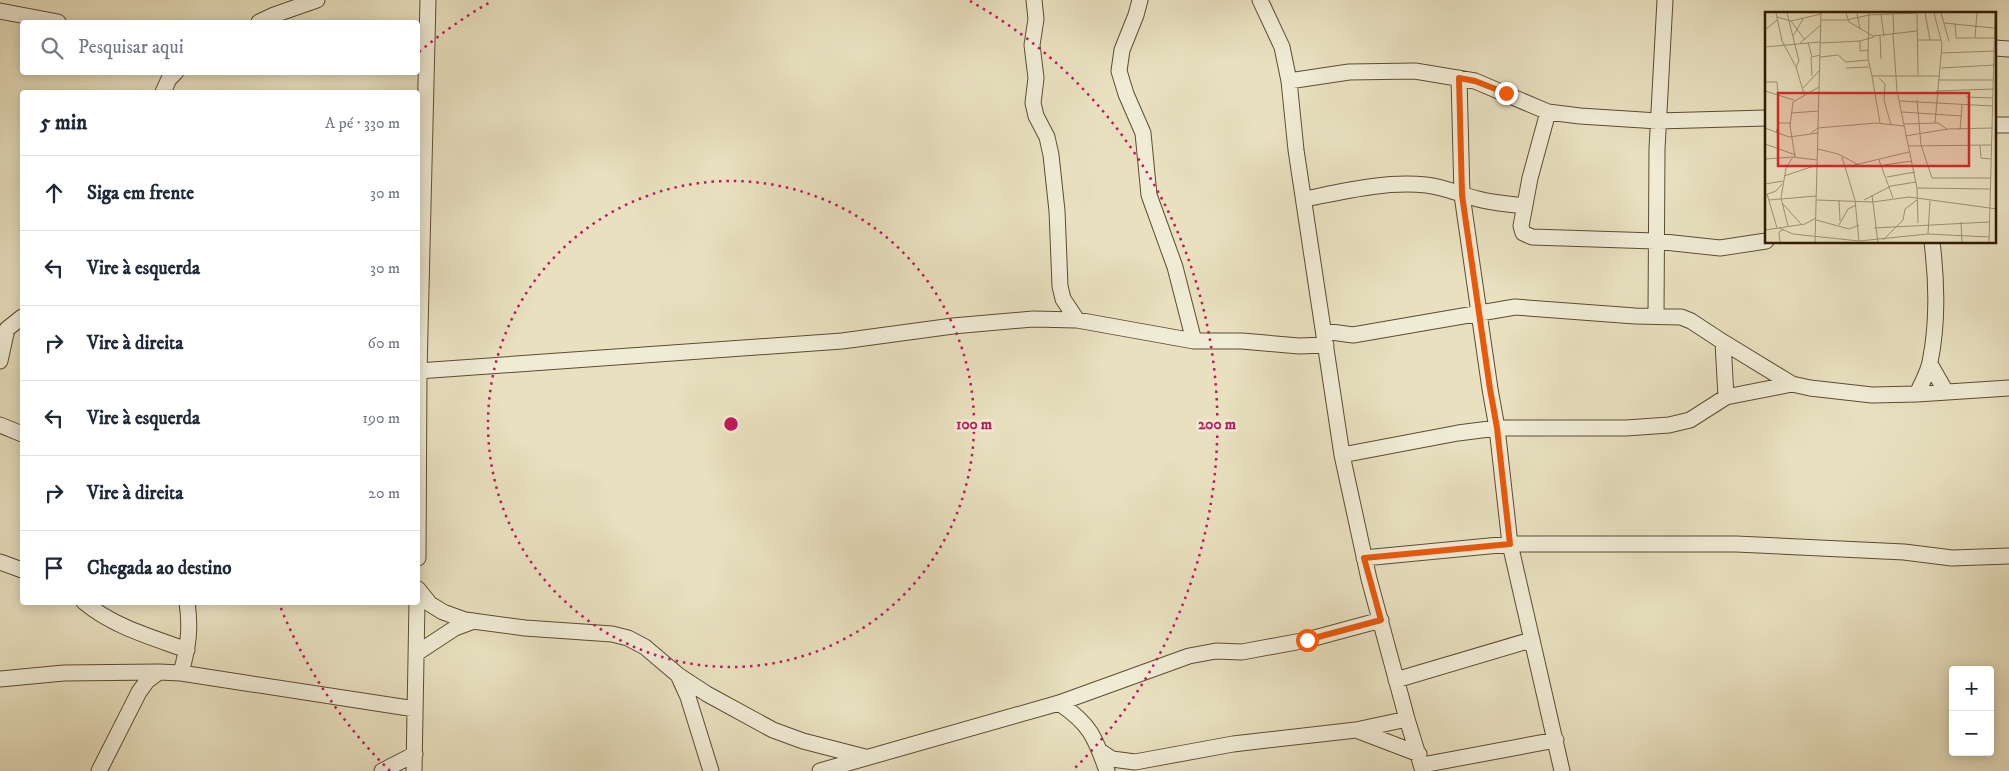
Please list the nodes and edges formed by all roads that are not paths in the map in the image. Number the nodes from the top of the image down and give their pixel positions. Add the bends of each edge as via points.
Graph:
1 (317, 0) edge
2 (428, 0) edge
3 (1034, 0) edge
4 (1140, 0) edge
5 (1260, 0) edge
6 (1665, 0) edge
7 (273, 7) edge
8 (0, 10) edge
9 (48, 20) edge
10 (261, 20) edge
11 (1996, 48) edge
12 (2009, 49) edge
13 (1459, 78) junction
14 (1289, 81) junction
15 (1548, 112) junction
16 (1765, 118) edge
17 (1658, 121) junction
18 (1996, 125) edge
19 (2009, 125) edge
20 (420, 191) edge
21 (1462, 195) junction
22 (1304, 199) junction
23 (1524, 206) junction
24 (1655, 241) junction
25 (1765, 241) edge
26 (1932, 244) edge
27 (1478, 312) junction
28 (1656, 316) junction
29 (20, 319) edge
30 (1078, 320) junction
31 (1325, 338) junction
32 (1194, 341) junction
33 (1722, 342) junction
34 (0, 361) edge
35 (1930, 364) junction
36 (420, 371) edge
37 (1792, 384) junction
38 (2009, 388) edge
39 (1946, 392) junction
40 (1917, 394) junction
41 (1726, 398) junction
42 (0, 426) edge
43 (1497, 428) junction
44 (20, 433) edge
45 (1342, 455) junction
46 (1510, 544) junction
47 (2009, 556) edge
48 (1364, 558) junction
49 (0, 562) edge
50 (20, 569) edge
51 (420, 592) edge
52 (88, 605) edge
53 (187, 605) edge
54 (417, 605) edge
55 (1381, 620) junction
56 (474, 621) junction
57 (1531, 640) junction
58 (187, 650) junction
59 (417, 653) junction
60 (159, 672) junction
61 (180, 673) junction
62 (678, 675) junction
63 (0, 679) edge
64 (1396, 680) junction
65 (1059, 704) junction
66 (415, 709) junction
67 (1406, 718) junction
68 (1356, 730) junction
69 (1556, 740) junction
70 (1100, 751) junction
71 (414, 754) junction
72 (865, 758) junction
73 (1421, 764) edge
74 (99, 771) edge
75 (382, 771) edge
76 (414, 771) edge
77 (711, 771) edge
78 (820, 771) edge
79 (1107, 771) edge
80 (1562, 771) edge

1 - 7 street
2 - 20 street
3 - 30 street via 1036,20 1032,45 1036,78 1033,103 1051,155 1062,299
4 - 32 street via 1122,50 1119,71 1143,133 1149,195 1175,267
5 - 14 street via 1282,47
6 - 17 street
7 - 10 street
8 - 9 street
11 - 12 street
13 - 14 street via 1415,71 1388,71 1349,72
13 - 15 street via 1475,81
13 - 21 street
14 - 22 street
15 - 17 street
15 - 23 street
16 - 17 street
17 - 24 street
18 - 19 street
21 - 22 street via 1446,188 1396,184
21 - 23 street
21 - 27 street
22 - 31 street
23 - 24 street via 1521,226 1523,233 1532,237
24 - 25 street via 1720,248
24 - 28 street
26 - 35 street via 1936,306
27 - 28 street via 1515,307
27 - 31 street
27 - 43 street
28 - 33 street via 1681,317
29 - 34 street via 7,329
30 - 32 street
30 - 36 street via 1033,319 842,341
31 - 32 street via 1299,346
31 - 45 street
33 - 37 street
33 - 41 street
35 - 39 street
35 - 40 street
37 - 40 street via 1872,395
37 - 41 street
38 - 39 street
39 - 40 street
41 - 43 street via 1690,420 1669,425
42 - 44 street
43 - 45 street
43 - 46 street
45 - 48 street
46 - 47 street via 1736,544 1896,551 1952,558
46 - 48 street
46 - 57 street
48 - 55 street
49 - 50 street
51 - 56 street via 430,604 443,612
52 - 58 street via 129,630
53 - 58 street via 190,626
54 - 59 street
55 - 64 street
55 - 65 street via 1307,640 1242,652 1216,651 1189,656
56 - 59 street via 455,628
56 - 62 street via 628,638 645,647
57 - 64 street
57 - 69 street
58 - 61 street
59 - 66 street
60 - 61 street
60 - 63 street via 64,673
60 - 74 street via 139,692
61 - 66 street
62 - 72 street via 773,730
62 - 77 street
64 - 67 street
65 - 70 street via 1087,726
65 - 72 street
66 - 71 street
67 - 68 street
67 - 73 street
68 - 70 street via 1233,744 1135,762 1112,759
68 - 73 street
69 - 73 street
69 - 80 street
70 - 79 street
71 - 75 street
71 - 76 street
72 - 78 street

